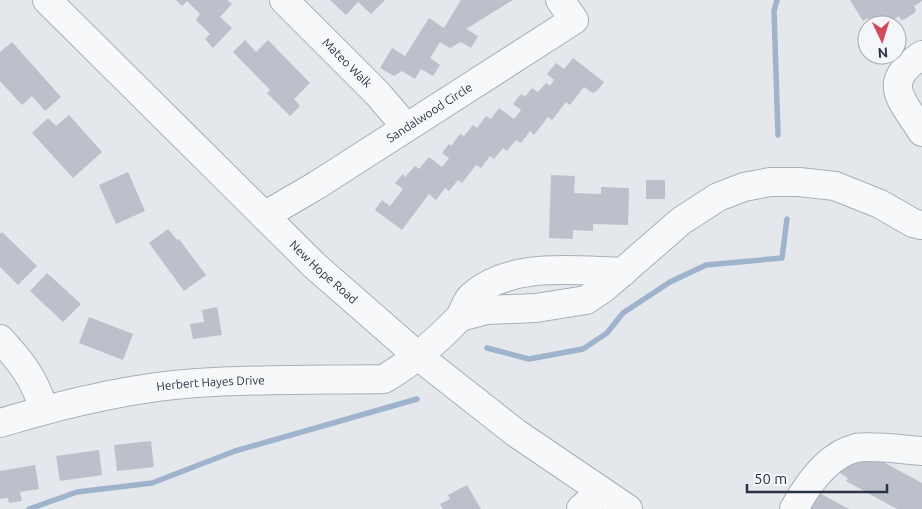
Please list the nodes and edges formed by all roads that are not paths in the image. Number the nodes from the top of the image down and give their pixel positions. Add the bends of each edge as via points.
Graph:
1 (47, 0) edge
2 (284, 0) edge
3 (560, 0) edge
4 (922, 55) edge
5 (406, 127) junction
6 (922, 132) edge
7 (264, 216) junction
8 (922, 225) edge
9 (531, 272) junction
10 (623, 272) junction
11 (536, 308) junction
12 (460, 317) junction
13 (0, 339) edge
14 (418, 356) junction
15 (44, 409) junction
16 (0, 422) edge
17 (922, 451) edge
18 (591, 500) edge
19 (628, 509) edge
20 (794, 509) edge

1 - 7 street, New Hope Road
2 - 5 street, Mateo Walk via 377,93
3 - 5 street, Sandalwood Circle via 574,20
4 - 6 street via 907,65 897,80 897,93
5 - 7 street, Sandalwood Circle
7 - 14 street, New Hope Road via 315,266
8 - 10 street via 836,186 770,182 718,197 681,221
9 - 10 street
9 - 11 street
9 - 12 street via 494,281 471,297
10 - 11 street via 586,300
11 - 12 street via 487,310
12 - 14 street, Herbert Hayes Drive
13 - 15 street via 35,383
14 - 15 street, Herbert Hayes Drive via 384,379 195,383
14 - 18 street, New Hope Road via 516,433
15 - 16 street, Herbert Hayes Drive
17 - 20 street via 857,448 842,454 824,468 803,492
18 - 19 street, New Hope Road

